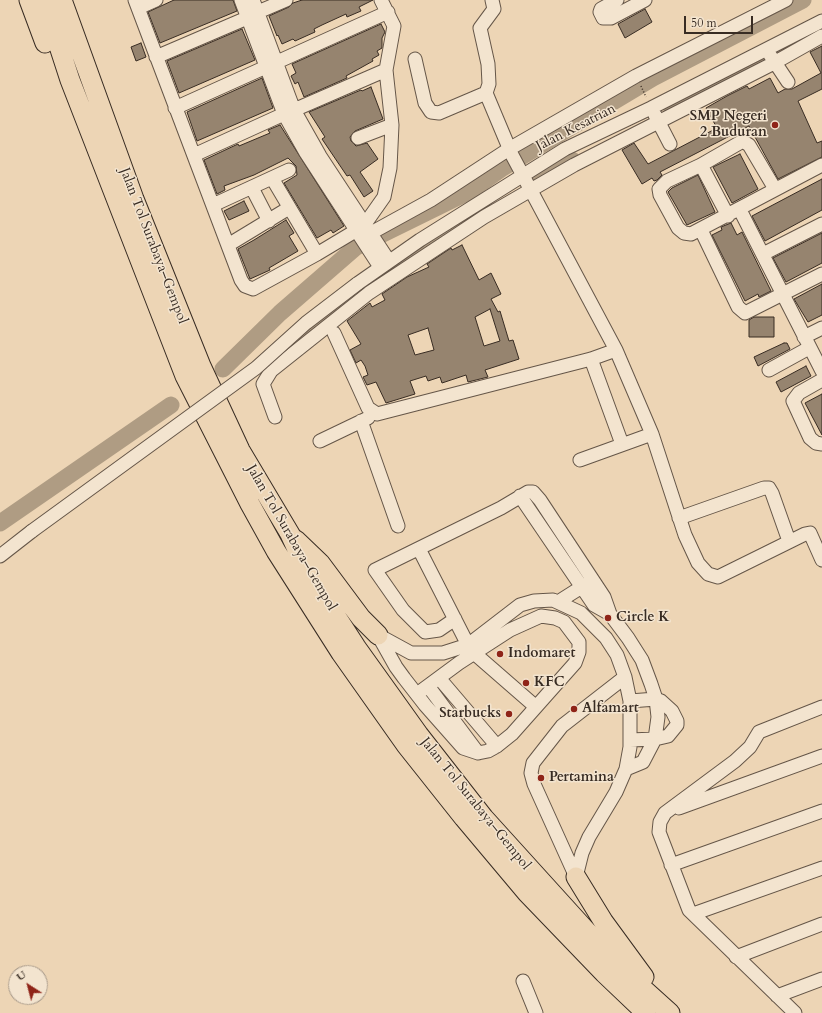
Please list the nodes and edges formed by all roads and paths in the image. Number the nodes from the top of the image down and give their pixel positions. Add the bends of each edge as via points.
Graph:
1 (29, 0) edge
2 (44, 0) edge
3 (62, 0) edge
4 (156, 0) edge
5 (286, 0) edge
6 (381, 0) edge
7 (492, 0) edge
8 (617, 0) edge
9 (645, 0) edge
10 (786, 0) edge
11 (136, 4) edge
12 (251, 11) edge
13 (388, 12) junction
14 (822, 21) edge
15 (822, 36) edge
16 (156, 57) junction
17 (771, 57) junction
18 (415, 59) dead end
19 (270, 64) junction
20 (386, 70) junction
21 (70, 80) junction
22 (788, 82) dead end
23 (639, 83) dead end
24 (486, 93) junction
25 (175, 108) junction
26 (289, 112) junction
27 (654, 113) junction
28 (392, 125) junction
29 (358, 138) dead end
30 (670, 144) dead end
31 (510, 152) junction
32 (194, 155) junction
33 (570, 158) junction
34 (701, 165) junction
35 (822, 165) edge
36 (289, 170) dead end
37 (272, 178) junction
38 (526, 180) junction
39 (252, 188) junction
40 (775, 189) junction
41 (213, 205) junction
42 (289, 208) junction
43 (740, 210) junction
44 (481, 211) junction
45 (728, 216) junction
46 (269, 220) junction
47 (822, 224) edge
48 (701, 230) junction
49 (366, 232) junction
50 (228, 245) junction
51 (317, 254) junction
52 (763, 254) junction
53 (381, 270) junction
54 (822, 274) edge
55 (363, 286) junction
56 (783, 294) junction
57 (822, 328) edge
58 (329, 331) junction
59 (807, 343) junction
60 (616, 350) junction
61 (591, 359) junction
62 (769, 370) dead end
63 (822, 372) edge
64 (822, 380) edge
65 (204, 401) junction
66 (377, 414) junction
67 (275, 417) dead end
68 (361, 421) junction
69 (652, 434) junction
70 (320, 441) dead end
71 (622, 444) junction
72 (822, 444) edge
73 (580, 460) dead end
74 (520, 496) junction
75 (550, 515) junction
76 (679, 518) junction
77 (538, 523) junction
78 (398, 526) dead end
79 (290, 534) junction
80 (567, 540) junction
81 (789, 541) junction
82 (555, 548) junction
83 (418, 549) junction
84 (0, 556) edge
85 (822, 560) edge
86 (587, 583) junction
87 (599, 601) junction
88 (558, 602) junction
89 (581, 613) junction
90 (455, 619) junction
91 (568, 627) junction
92 (485, 631) junction
93 (378, 635) junction
94 (628, 638) junction
95 (492, 642) junction
96 (612, 648) junction
97 (471, 649) junction
98 (625, 677) junction
99 (439, 678) junction
100 (428, 686) junction
101 (416, 694) junction
102 (656, 699) junction
103 (630, 701) junction
104 (536, 707) junction
105 (822, 707) edge
106 (655, 739) junction
107 (630, 740) junction
108 (497, 746) junction
109 (478, 753) junction
110 (822, 756) edge
111 (626, 769) junction
112 (822, 811) edge
113 (665, 813) junction
114 (671, 865) junction
115 (822, 868) edge
116 (576, 877) junction
117 (693, 914) junction
118 (822, 924) edge
119 (736, 957) junction
120 (822, 979) edge
121 (523, 981) dead end
122 (777, 996) junction
123 (650, 1006) edge
124 (536, 1013) edge
125 (670, 1013) edge
126 (794, 1013) edge

1 - 21 highway via 50,54 60,71
2 - 21 highway, Jalan Tol Surabaya–Gempol
3 - 65 highway, Jalan Tol Surabaya–Gempol via 134,199 201,366
4 - 11 street
5 - 12 street
6 - 13 street
7 - 24 street via 494,9 480,28 488,64 489,84
8 - 9 street via 601,9 603,18 611,18
10 - 31 street via 636,76
11 - 16 street
12 - 16 street
12 - 19 street
13 - 19 street
13 - 20 street via 394,26
14 - 17 street, Jalan Kesatrian
15 - 17 street
16 - 25 street
17 - 22 street
17 - 27 street, Jalan Kesatrian
18 - 24 street via 425,103 431,112 439,113
19 - 25 street
19 - 26 street
20 - 26 street
20 - 28 street
21 - 65 highway, Jalan Tol Surabaya–Gempol via 185,376
23 - 27 path
24 - 31 street
25 - 32 street
26 - 32 street
26 - 49 street
27 - 30 street
27 - 33 street, Jalan Kesatrian
27 - 33 street
28 - 29 street
28 - 49 street via 387,187
31 - 38 street
31 - 49 street via 431,200
32 - 41 street
33 - 38 street, Jalan Kesatrian
33 - 38 street
34 - 40 street via 741,142 747,142
34 - 45 street
34 - 48 street via 667,181 659,189 672,220 681,232 691,234
35 - 40 street
36 - 37 street
37 - 39 street
37 - 42 street
38 - 44 street, Jalan Kesatrian
38 - 60 street
39 - 41 street
39 - 46 street
40 - 43 street
41 - 50 street
42 - 46 street
42 - 51 street
43 - 45 street
43 - 52 street
44 - 53 street, Jalan Kesatrian
44 - 53 street
45 - 48 street
46 - 50 street
47 - 52 street
48 - 56 street via 741,311 750,312
49 - 51 street
49 - 53 street
50 - 51 street via 241,280 245,286 253,289
52 - 56 street
53 - 55 street, Jalan Kesatrian
54 - 56 street
55 - 58 street
55 - 65 street, bridge via 306,323 256,368
56 - 59 street
57 - 59 street
58 - 66 street via 368,408
58 - 67 street via 280,363 265,379 264,389
59 - 62 street
59 - 63 street
60 - 61 street
60 - 69 street
61 - 66 street
61 - 71 street
64 - 72 street via 799,393 794,401 810,438
65 - 79 highway, Jalan Tol Surabaya–Gempol via 240,450
65 - 84 street, bridge
65 - 123 highway, Jalan Tol Surabaya–Gempol via 250,504 276,551 341,653 406,745 527,893 604,973
66 - 68 street
68 - 70 street
68 - 78 street
69 - 71 street
69 - 76 street
71 - 73 street
74 - 75 street via 533,492
74 - 77 street
74 - 83 street
75 - 77 street
75 - 80 street
76 - 81 street via 769,488
76 - 81 street via 698,563 712,577 723,575
77 - 82 street
79 - 93 highway via 320,563 361,618
79 - 123 highway, Jalan Tol Surabaya–Gempol via 308,573 356,647 419,735 484,818 619,967
80 - 82 street
80 - 86 street
81 - 85 street via 810,533
82 - 86 street
83 - 90 street
83 - 90 street via 376,572 403,610 425,632 439,630
86 - 87 street
86 - 88 street
87 - 89 street
87 - 94 street
88 - 89 street
88 - 92 street via 534,601 520,605
89 - 91 street
89 - 96 street via 606,638
90 - 97 street
91 - 95 street via 555,618 541,616 524,622
91 - 104 street via 579,642 575,663
92 - 95 street
92 - 97 street
93 - 97 street via 406,651 420,654
93 - 101 street via 396,667
94 - 96 street
94 - 102 street via 642,660
95 - 97 street
96 - 98 street
97 - 99 street
97 - 104 street
98 - 103 street
98 - 116 street via 562,726 533,763 531,773 534,784
99 - 100 street
99 - 108 street
100 - 101 street
100 - 109 street
101 - 109 street via 457,742 469,751
102 - 103 street
102 - 106 street via 658,717
102 - 106 street via 672,711 677,725 668,736
103 - 107 street
104 - 108 street via 512,734
105 - 113 street via 759,732 750,747 735,761
106 - 107 street
106 - 111 street via 643,762
107 - 111 street
108 - 109 street
110 - 113 street
111 - 116 street via 616,792 589,837
112 - 114 street
113 - 114 street via 660,822 659,832
114 - 117 street via 686,906
115 - 117 street
116 - 123 highway via 627,956 648,983
117 - 119 street
118 - 119 street
119 - 122 street
120 - 122 street
121 - 124 street
122 - 126 street
123 - 125 highway, Jalan Tol Surabaya–Gempol

